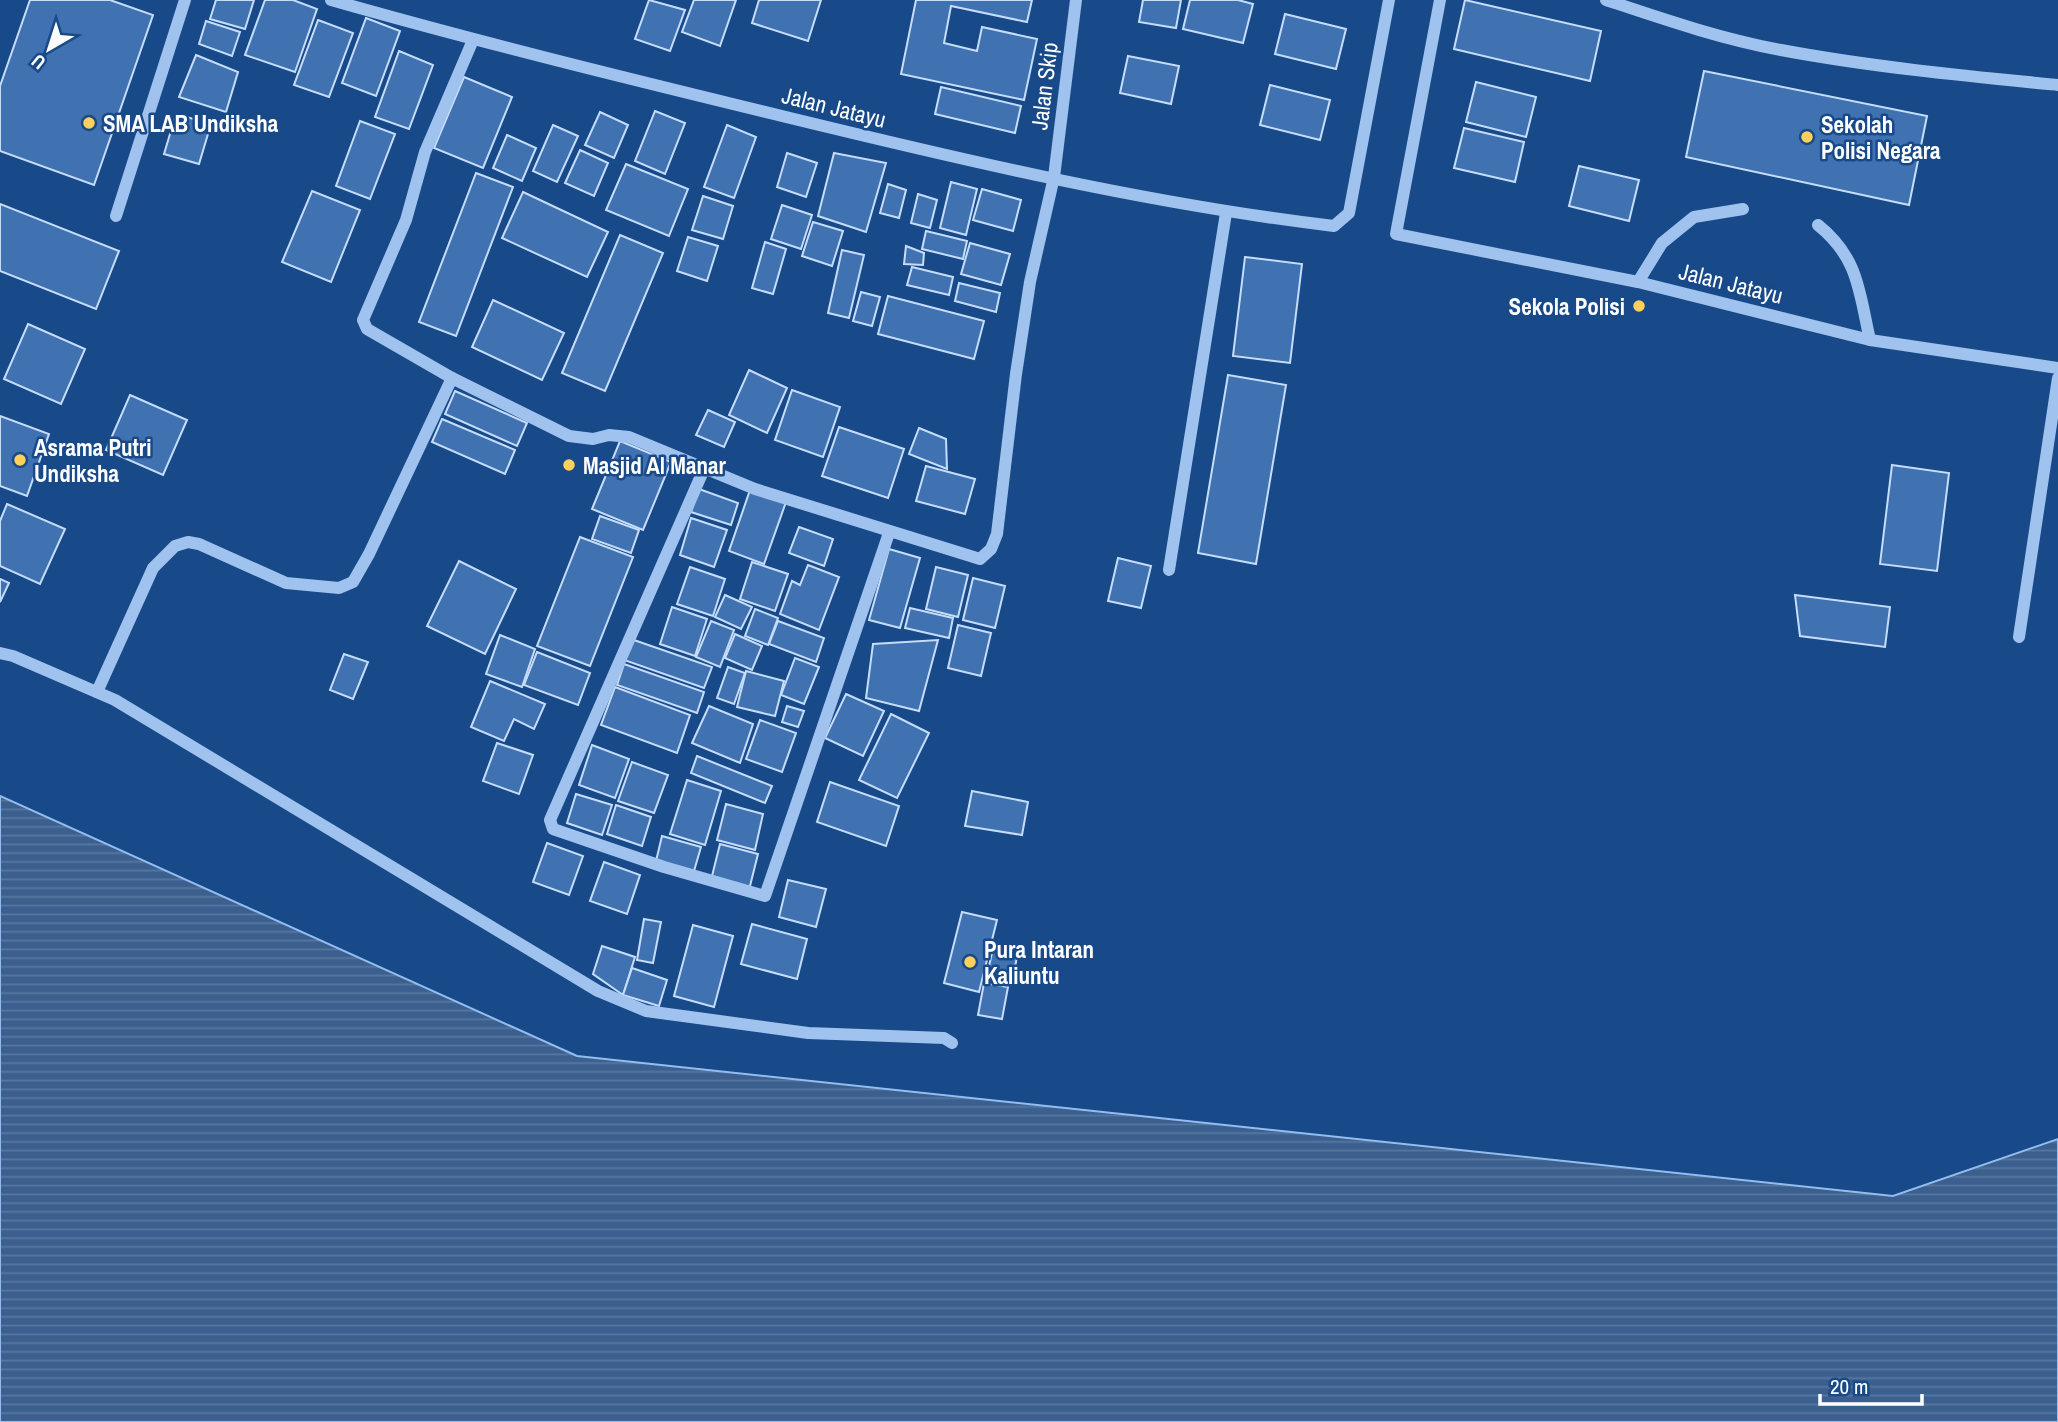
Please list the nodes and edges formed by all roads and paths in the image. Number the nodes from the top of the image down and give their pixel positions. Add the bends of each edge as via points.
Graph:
1 (185, 0) edge
2 (331, 0) edge
3 (1076, 0) edge
4 (1390, 0) edge
5 (1440, 0) edge
6 (1605, 0) edge
7 (472, 40) junction
8 (2058, 85) edge
9 (1054, 177) junction
10 (1742, 209) dead end
11 (1226, 213) junction
12 (116, 215) dead end
13 (1818, 225) dead end
14 (1638, 282) junction
15 (1870, 340) junction
16 (2058, 368) edge
17 (452, 378) junction
18 (2058, 378) edge
19 (704, 469) junction
20 (889, 533) junction
21 (1169, 570) dead end
22 (2019, 637) dead end
23 (0, 653) edge
24 (97, 692) junction
25 (952, 1043) dead end

1 - 12 street
2 - 7 street, Jalan Jatayu
3 - 9 street, Jalan Skip
4 - 11 street, Jalan Jatayu via 1349,213 1334,226
5 - 14 street, Jalan Jatayu via 1396,233
6 - 8 street via 1779,50
7 - 9 street, Jalan Jatayu
7 - 17 street via 425,152 406,220 363,320 369,330
9 - 11 street, Jalan Jatayu
9 - 20 street, Jalan Skip via 1030,282 997,534 991,549 980,559
10 - 14 street via 1694,217 1662,243
11 - 21 street
13 - 15 street via 1835,238 1852,263
14 - 15 street, Jalan Jatayu
15 - 16 street, Jalan Jatayu
17 - 19 street via 569,436 620,435
17 - 24 street via 353,582 339,589 286,583 198,544 175,545 153,568
18 - 22 street
19 - 20 street
19 - 20 street via 550,820 552,830 765,896
23 - 24 street
24 - 25 street via 210,755 598,991 646,1011 808,1033 944,1038

